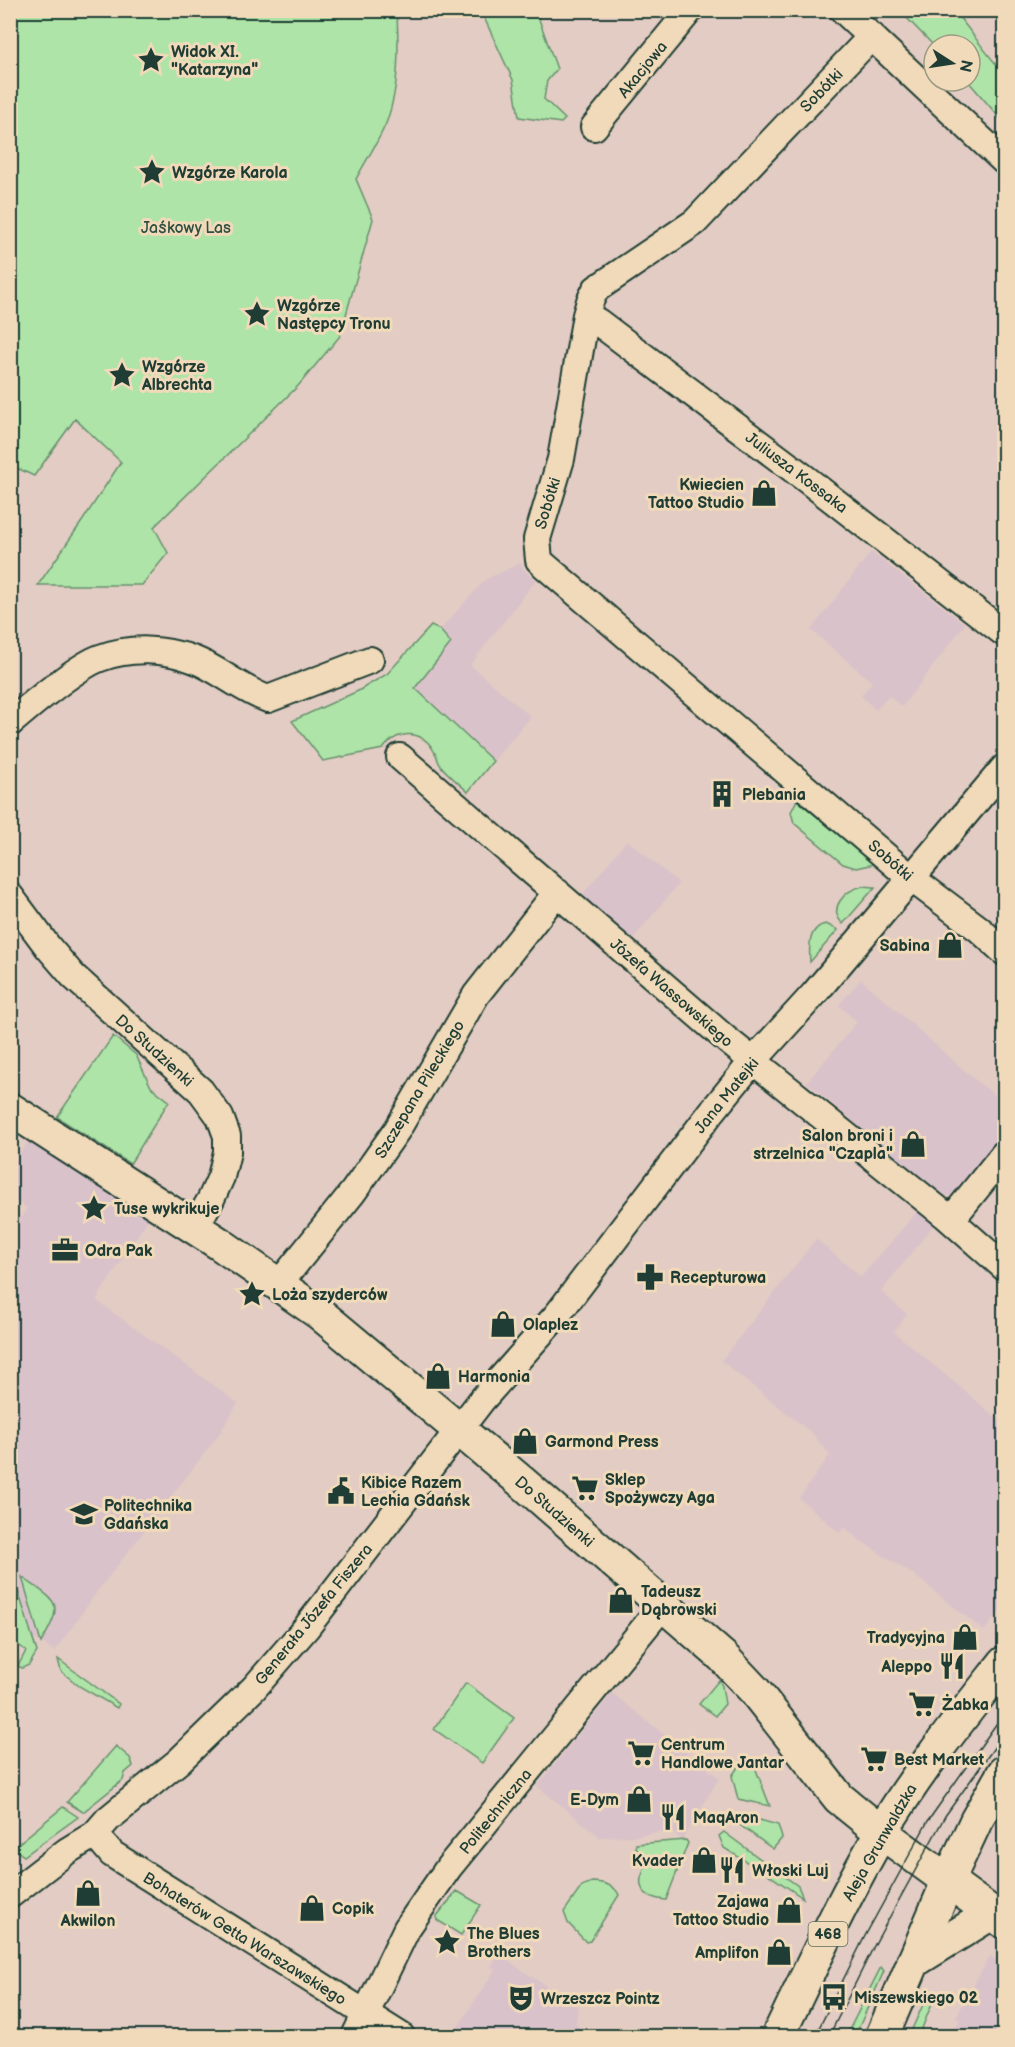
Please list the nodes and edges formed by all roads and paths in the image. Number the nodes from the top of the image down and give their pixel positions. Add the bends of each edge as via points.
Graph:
1 (690, 10) edge
2 (843, 10) edge
3 (872, 36) junction
4 (594, 127) dead end
5 (1005, 161) edge
6 (586, 315) junction
7 (1005, 633) edge
8 (370, 660) dead end
9 (10, 723) edge
10 (400, 757) dead end
11 (1005, 768) edge
12 (911, 878) junction
13 (557, 892) junction
14 (10, 896) edge
15 (1005, 952) edge
16 (753, 1061) junction
17 (10, 1109) edge
18 (1005, 1154) edge
19 (951, 1220) junction
20 (195, 1227) junction
21 (1005, 1267) edge
22 (279, 1284) junction
23 (458, 1430) junction
24 (664, 1604) junction
25 (1005, 1663) edge
26 (1005, 1772) edge
27 (881, 1832) junction
28 (95, 1834) junction
29 (948, 1881) junction
30 (10, 1895) edge
31 (998, 1917) edge
32 (913, 1962) junction
33 (361, 2026) edge
34 (401, 2037) edge
35 (778, 2037) edge
36 (882, 2037) edge

1 - 4 street, Akacjowa
2 - 3 street
3 - 5 street
3 - 6 street, Sobótki via 695,222 596,289
6 - 7 street, Juliusza Kossaka
6 - 12 street, Sobótki via 561,459 537,539 539,560
8 - 9 street via 268,699 195,660 129,650 98,659
10 - 13 street, Józefa Wassowskiego
11 - 12 street, Jana Matejki
12 - 15 street, Sobótki
12 - 16 street, Jana Matejki
13 - 16 street, Józefa Wassowskiego
13 - 22 street, Szczepana Pileckiego via 476,996 397,1130
14 - 20 street, Do Studzienki via 73,976 201,1091 220,1117 227,1152 221,1177
16 - 19 street, Józefa Wassowskiego
16 - 23 street, Jana Matejki via 557,1316
17 - 20 main road, Do Studzienki
18 - 19 street
19 - 21 street, Józefa Wassowskiego
20 - 22 main road, Do Studzienki
22 - 23 main road, Do Studzienki
23 - 24 main road, Do Studzienki
23 - 28 street, Generała Józefa Fiszera via 306,1628 254,1688 179,1761
24 - 27 main road, Do Studzienki via 754,1690 839,1798
24 - 33 street, Politechniczna via 449,1867 407,1928
25 - 27 main road, Aleja Grunwaldzka / 468 via 936,1750
26 - 29 main road
27 - 29 main road, Do Studzienki
27 - 35 main road, Aleja Grunwaldzka / 468
28 - 30 street, Generała Józefa Fiszera
28 - 33 street, Bohaterów Getta Warszawskiego via 112,1854
29 - 31 main road, Do Studzienki
29 - 32 main road
31 - 32 main road
32 - 36 main road
33 - 34 street, Bohaterów Getta Warszawskiego

